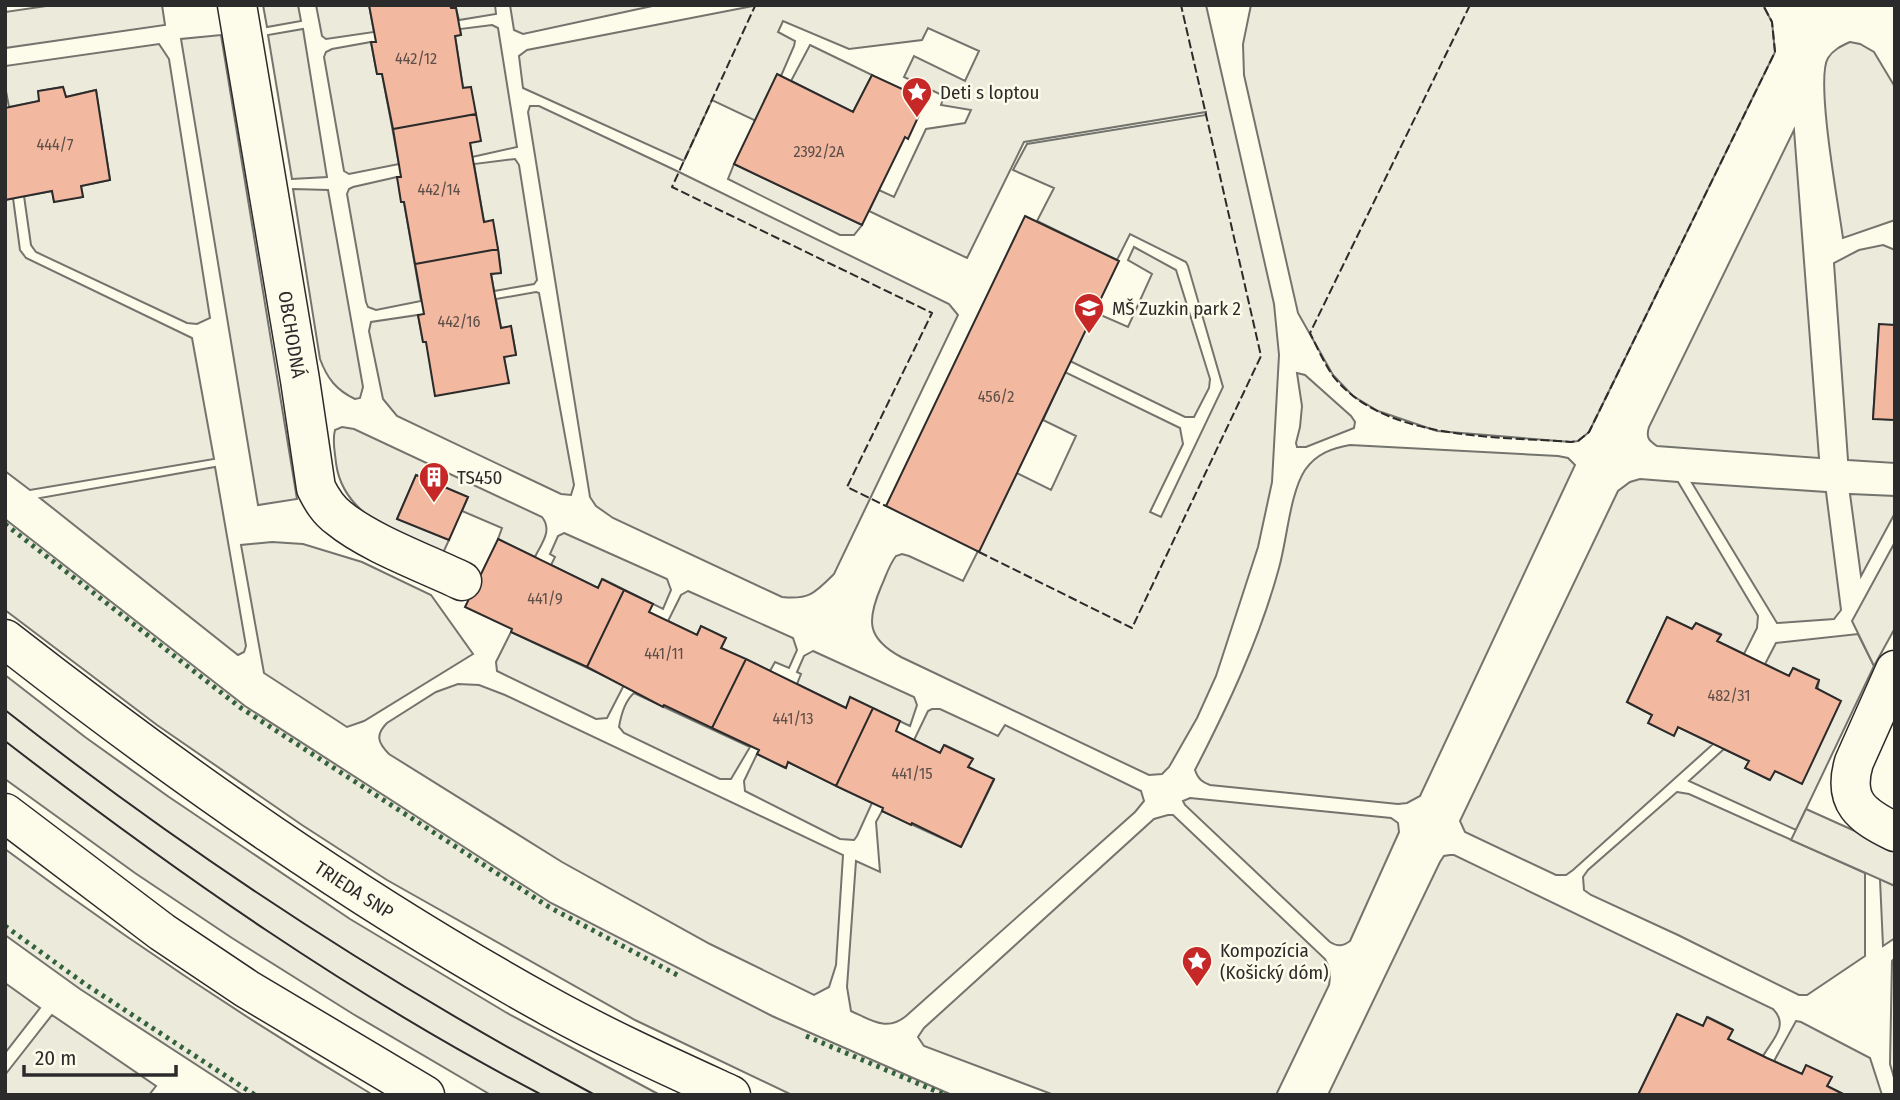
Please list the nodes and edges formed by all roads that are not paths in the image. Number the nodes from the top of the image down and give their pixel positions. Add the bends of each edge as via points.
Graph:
1 (237, 5) edge
2 (462, 581) dead end
3 (5, 639) edge
4 (1895, 670) edge
5 (5, 813) edge
6 (1895, 832) edge
7 (425, 1095) edge
8 (731, 1095) edge

1 - 2 street, OBCHODNÁ via 316,488 340,519
3 - 8 street, TRIEDA SNP via 126,733 388,911 551,1007
4 - 6 street via 1850,775 1850,790 1863,814
5 - 7 street via 162,932 247,989

